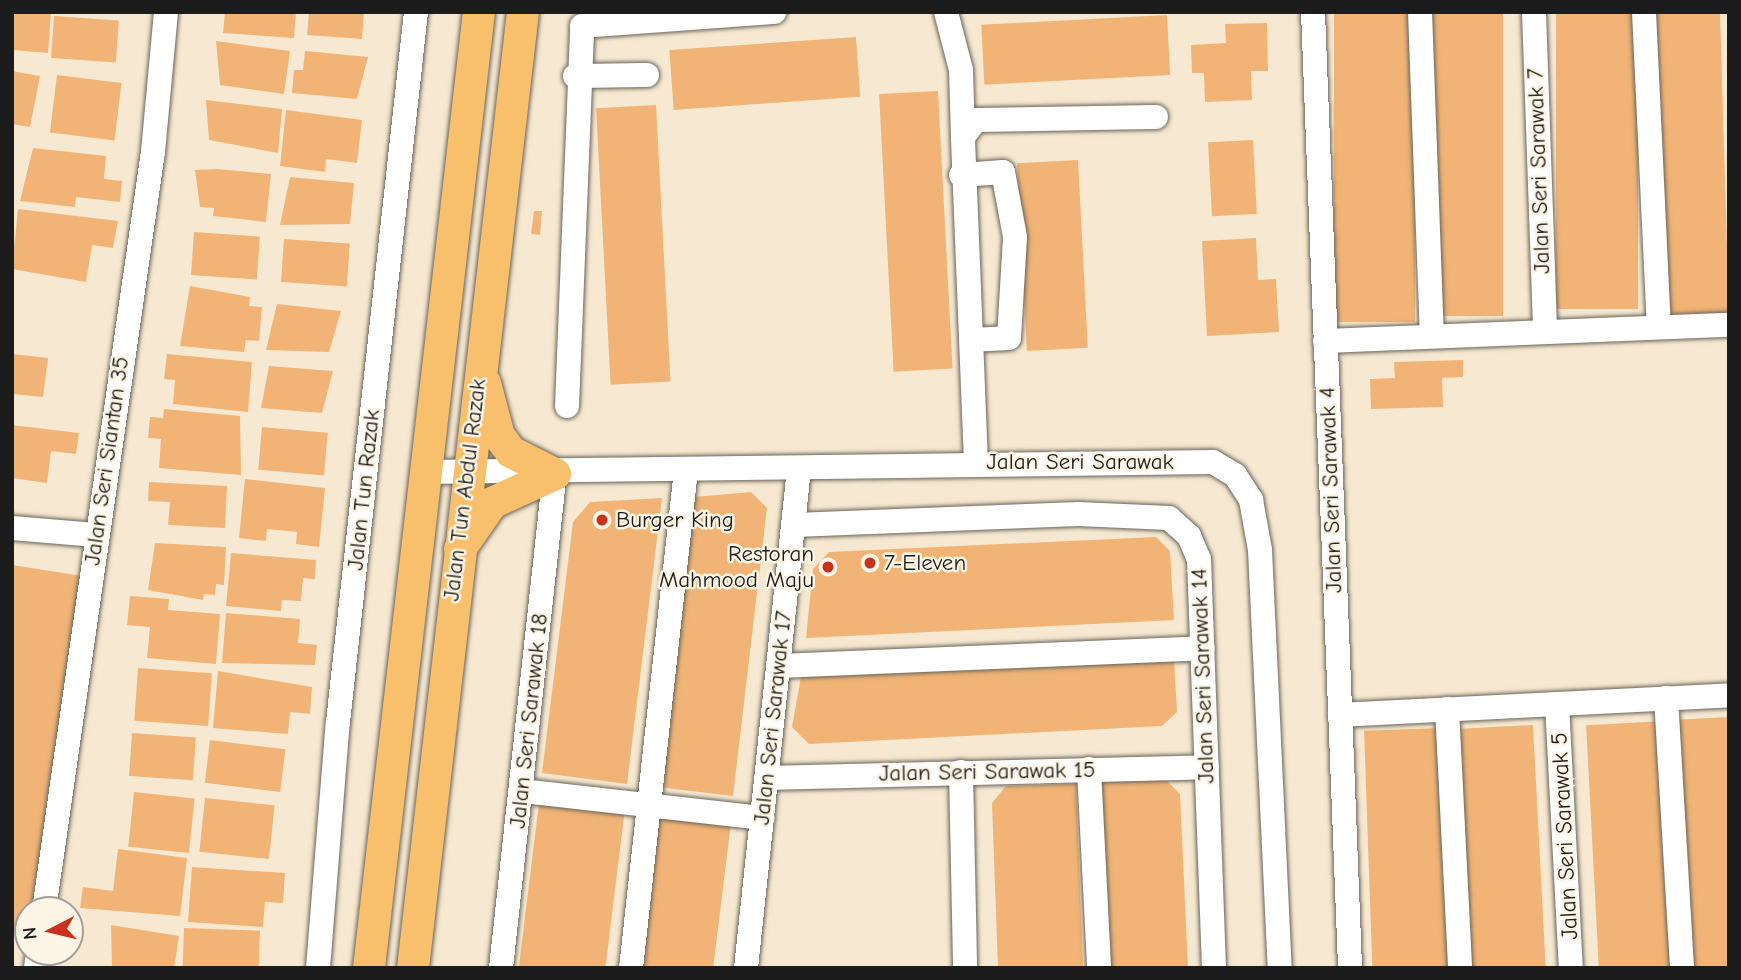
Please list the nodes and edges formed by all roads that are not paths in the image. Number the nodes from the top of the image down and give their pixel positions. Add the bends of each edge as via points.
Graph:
1 (166, 12) edge
2 (416, 12) edge
3 (479, 12) edge
4 (523, 12) edge
5 (774, 12) edge
6 (946, 12) edge
7 (1312, 12) edge
8 (1420, 12) edge
9 (1534, 12) edge
10 (1644, 12) edge
11 (647, 75) dead end
12 (575, 76) junction
13 (1156, 117) dead end
14 (962, 137) junction
15 (961, 175) junction
16 (449, 265) junction
17 (490, 271) junction
18 (1729, 325) edge
19 (1659, 327) junction
20 (1545, 329) junction
21 (1433, 335) junction
22 (973, 340) junction
23 (1325, 341) junction
24 (480, 353) junction
25 (567, 406) dead end
26 (976, 463) junction
27 (799, 469) junction
28 (423, 472) junction
29 (686, 472) junction
30 (466, 474) junction
31 (555, 474) junction
32 (794, 525) junction
33 (12, 528) edge
34 (96, 535) junction
35 (457, 553) junction
36 (1203, 648) junction
37 (779, 666) junction
38 (1729, 695) edge
39 (1666, 698) junction
40 (1557, 704) junction
41 (1447, 709) junction
42 (1340, 715) junction
43 (1207, 767) junction
44 (1089, 769) junction
45 (961, 772) junction
46 (766, 778) junction
47 (522, 790) junction
48 (649, 805) junction
49 (762, 818) junction
50 (46, 896) edge
51 (318, 968) edge
52 (369, 968) edge
53 (413, 968) edge
54 (501, 968) edge
55 (631, 968) edge
56 (746, 968) edge
57 (965, 968) edge
58 (1099, 968) edge
59 (1214, 968) edge
60 (1280, 968) edge
61 (1350, 968) edge
62 (1460, 968) edge
63 (1571, 968) edge
64 (1682, 968) edge

1 - 34 street, Jalan Seri Siantan 35
2 - 51 street, Jalan Tun Razak via 338,722
3 - 16 main road, Jalan Tun Abdul Razak
4 - 17 main road, Jalan Tun Abdul Razak
5 - 12 street via 582,26
6 - 14 street via 961,70
7 - 23 street, Jalan Seri Sarawak 4
8 - 21 street
9 - 20 street, Jalan Seri Sarawak 7
10 - 19 street
11 - 12 street
12 - 25 street
13 - 14 street via 976,120
14 - 15 street
15 - 22 street
15 - 22 street via 1003,172 1015,237 1009,338
16 - 17 main road
16 - 28 main road, Jalan Tun Abdul Razak
17 - 24 main road, Jalan Tun Abdul Razak
18 - 19 street
19 - 20 street
20 - 21 street
21 - 23 street
22 - 26 street
23 - 42 street, Jalan Seri Sarawak 4
24 - 30 main road, Jalan Tun Abdul Razak
24 - 31 main road via 499,436 511,452
26 - 27 street, Jalan Seri Sarawak
26 - 60 street, Jalan Seri Sarawak via 1213,462 1235,475 1251,500 1260,550
27 - 29 street, Jalan Seri Sarawak
27 - 32 street, Jalan Seri Sarawak 17
28 - 30 street, Jalan Seri Sarawak
28 - 52 main road, Jalan Tun Abdul Razak
29 - 31 street, Jalan Seri Sarawak
29 - 48 street
30 - 31 street, Jalan Seri Sarawak
30 - 35 main road, Jalan Tun Abdul Razak
31 - 35 main road via 492,503
31 - 47 street, Jalan Seri Sarawak 18
32 - 36 street, Jalan Seri Sarawak 14 via 1078,514 1168,518 1189,536 1199,559
32 - 37 street, Jalan Seri Sarawak 17
33 - 34 street
34 - 50 street, Jalan Seri Siantan 35
35 - 53 main road, Jalan Tun Abdul Razak
36 - 37 street
36 - 43 street, Jalan Seri Sarawak 14
37 - 46 street, Jalan Seri Sarawak 17
38 - 39 street
39 - 40 street
39 - 64 street
40 - 41 street
40 - 63 street, Jalan Seri Sarawak 5
41 - 42 street
41 - 62 street
42 - 61 street, Jalan Seri Sarawak 4
43 - 44 street, Jalan Seri Sarawak 15
43 - 59 street, Jalan Seri Sarawak 14
44 - 45 street, Jalan Seri Sarawak 15
44 - 58 street
45 - 46 street, Jalan Seri Sarawak 15
45 - 57 street
46 - 49 street, Jalan Seri Sarawak 17
47 - 48 street
47 - 54 street, Jalan Seri Sarawak 18
48 - 49 street
48 - 55 street
49 - 56 street, Jalan Seri Sarawak 17

